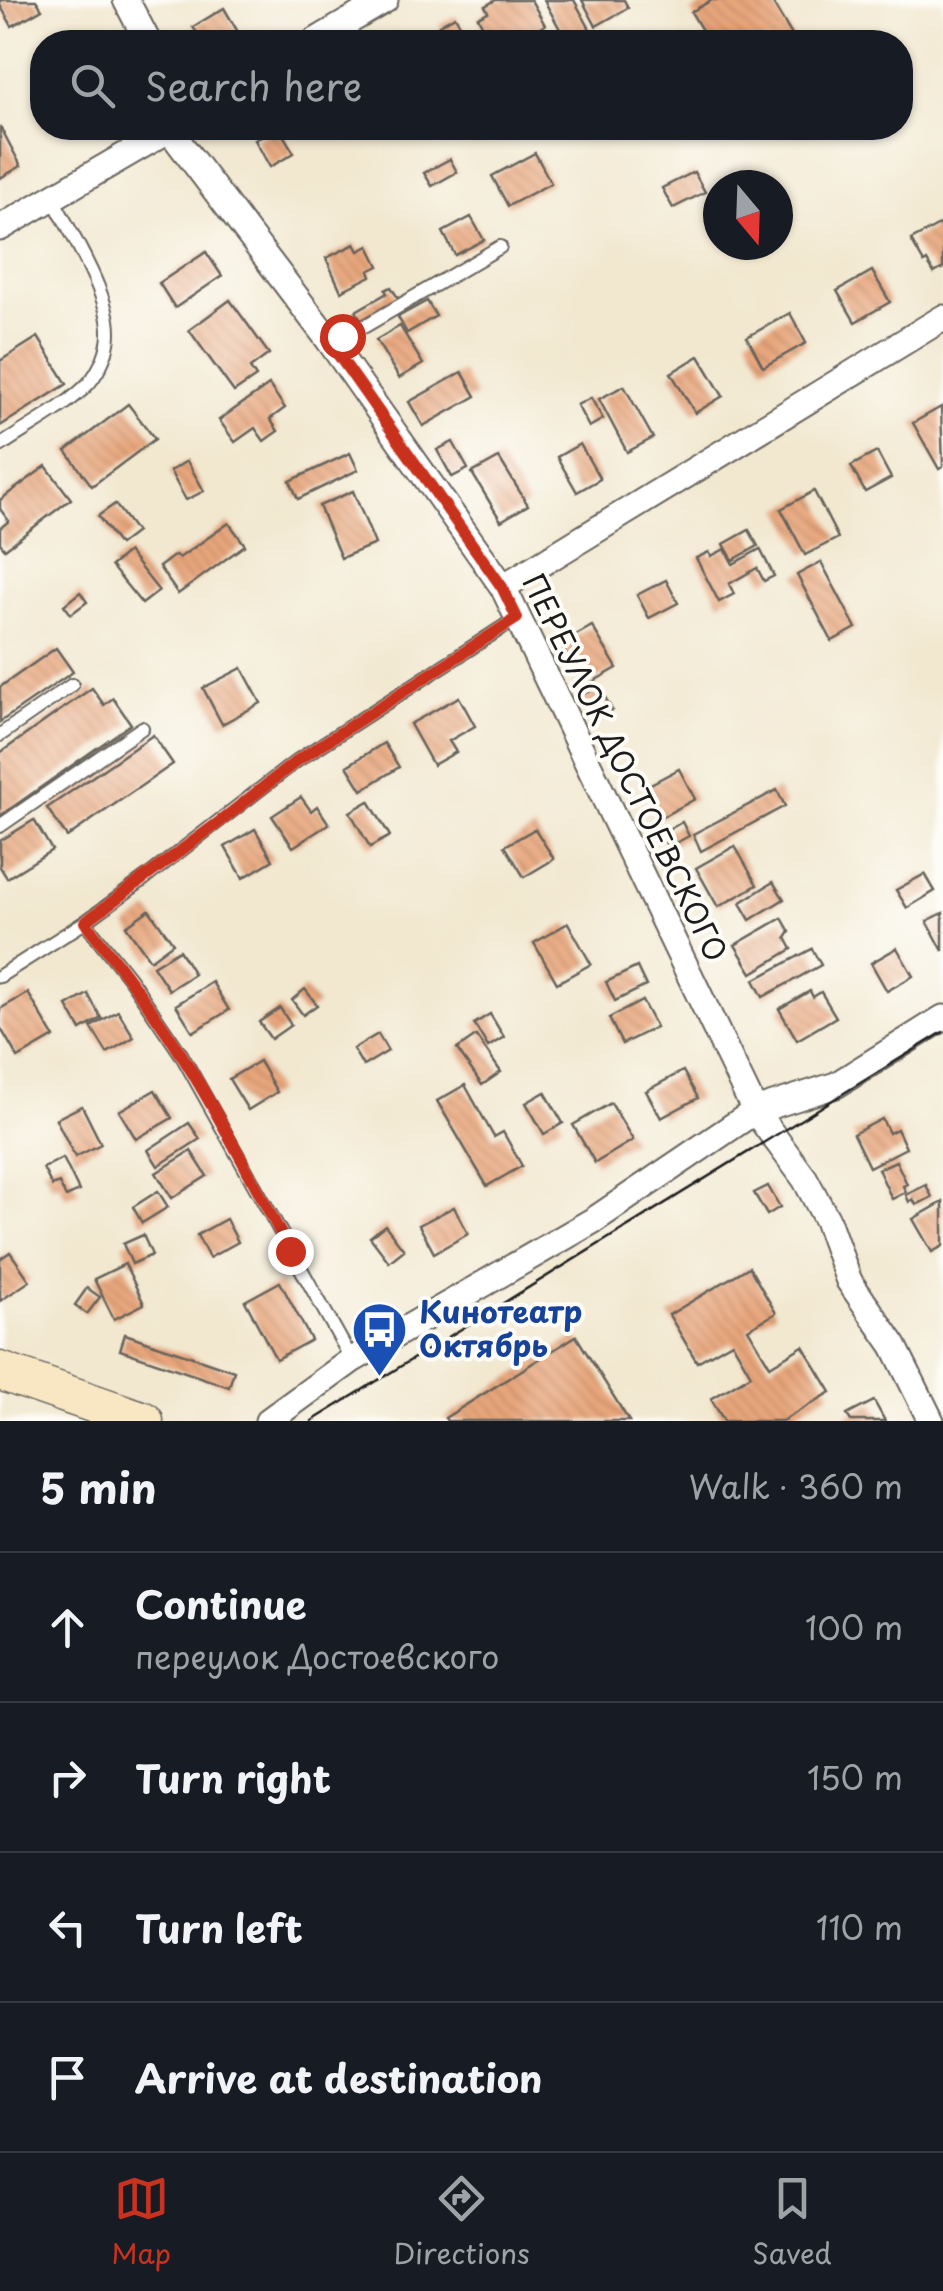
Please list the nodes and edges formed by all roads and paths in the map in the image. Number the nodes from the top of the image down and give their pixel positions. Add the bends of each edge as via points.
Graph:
1 (126, 0) edge
2 (385, 0) edge
3 (142, 30) edge
4 (334, 30) edge
5 (149, 140) edge
6 (178, 140) edge
7 (52, 197) junction
8 (0, 228) edge
9 (500, 248) dead end
10 (943, 318) edge
11 (328, 340) junction
12 (0, 446) edge
13 (502, 587) junction
14 (517, 618) junction
15 (72, 685) dead end
16 (142, 728) dead end
17 (0, 735) edge
18 (0, 826) edge
19 (85, 922) junction
20 (0, 976) edge
21 (943, 1018) edge
22 (754, 1111) junction
23 (352, 1360) junction
24 (0, 1371) edge
25 (144, 1421) edge
26 (268, 1421) edge
27 (931, 1421) edge

1 - 3 street
2 - 4 street
5 - 7 street
6 - 11 street, ПЕРЕУЛОК ДОСТОЕВСКОГО
7 - 8 street
7 - 12 lane via 104,304 110,335 90,382
9 - 11 lane via 366,326
10 - 13 street
11 - 13 street, ПЕРЕУЛОК ДОСТОЕВСКОГО
13 - 14 street, ПЕРЕУЛОК ДОСТОЕВСКОГО
14 - 19 lane via 298,760
14 - 22 street, ПЕРЕУЛОК ДОСТОЕВСКОГО
15 - 17 lane
16 - 18 lane
19 - 20 lane
19 - 23 lane via 181,1054
21 - 22 street via 836,1085
22 - 23 street via 594,1220
22 - 27 street, ПЕРЕУЛОК ДОСТОЕВСКОГО via 805,1179 849,1281 894,1346
23 - 26 street
24 - 25 main road

